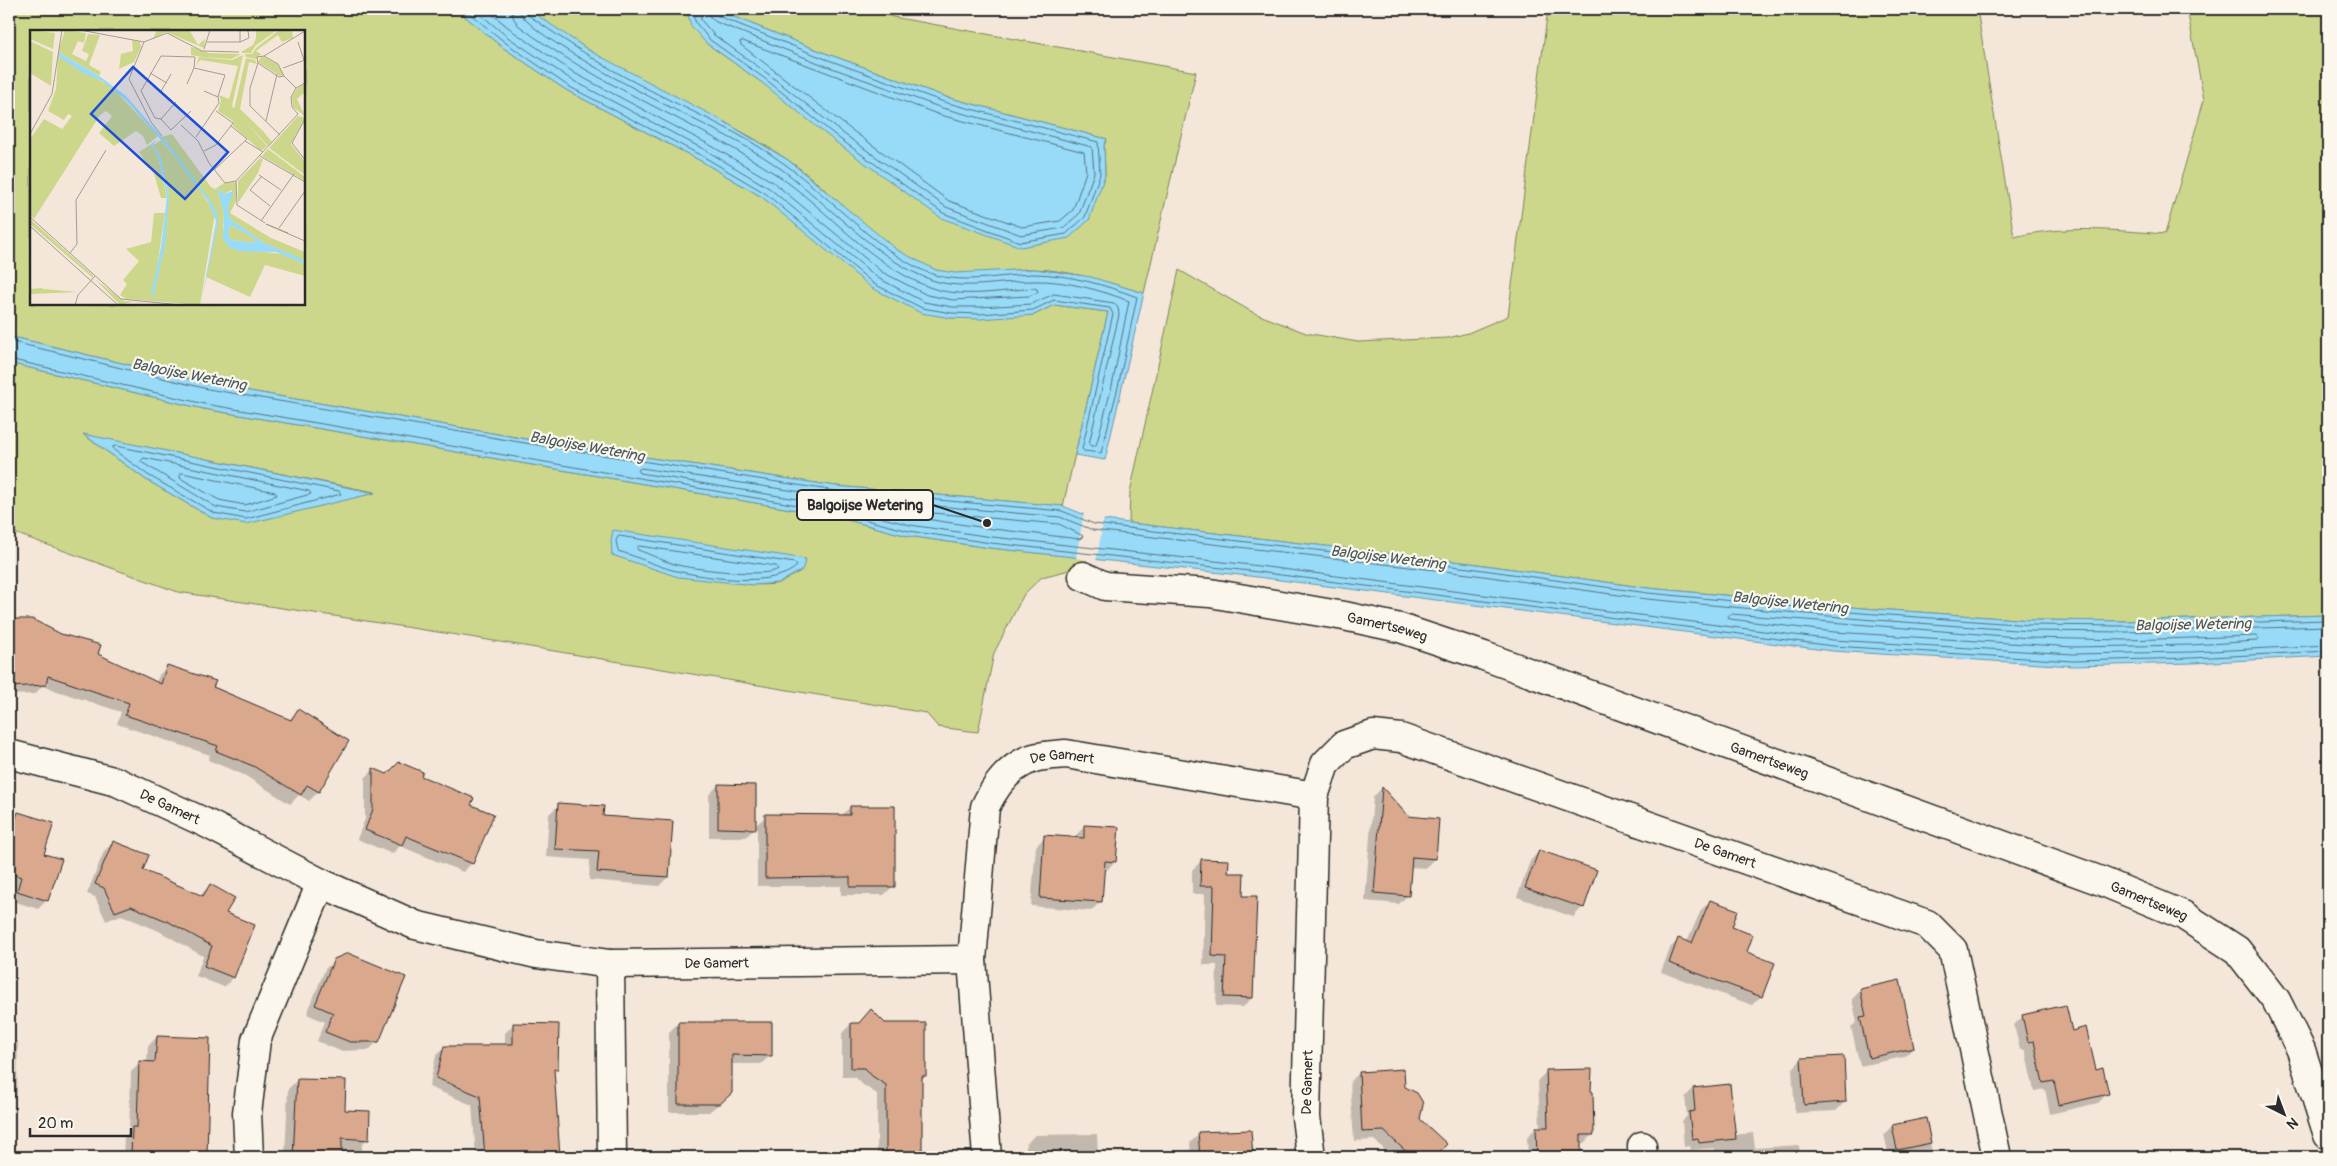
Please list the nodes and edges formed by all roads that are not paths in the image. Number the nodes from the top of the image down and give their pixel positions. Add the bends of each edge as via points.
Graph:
1 (1083, 576) dead end
2 (9, 754) edge
3 (1314, 796) junction
4 (321, 883) junction
5 (972, 960) junction
6 (610, 964) junction
7 (2328, 1135) edge
8 (249, 1157) edge
9 (612, 1157) edge
10 (986, 1157) edge
11 (1311, 1157) edge
12 (1997, 1157) edge

1 - 7 street, Gamertseweg via 1105,586 1210,593 1400,628 2101,881 2183,915 2237,950 2276,1000 2301,1050
2 - 4 street, De Gamert via 117,782 208,824
3 - 5 street, De Gamert via 1066,754 1034,758 1011,770 993,789 985,807
3 - 11 street, De Gamert via 1306,1117
3 - 12 street, De Gamert via 1326,764 1344,745 1373,735 1401,738 1927,924 1953,950
4 - 6 street, De Gamert via 415,925 536,954
4 - 8 street via 256,1040 247,1113
5 - 6 street, De Gamert
5 - 10 street, De Gamert
6 - 9 street

